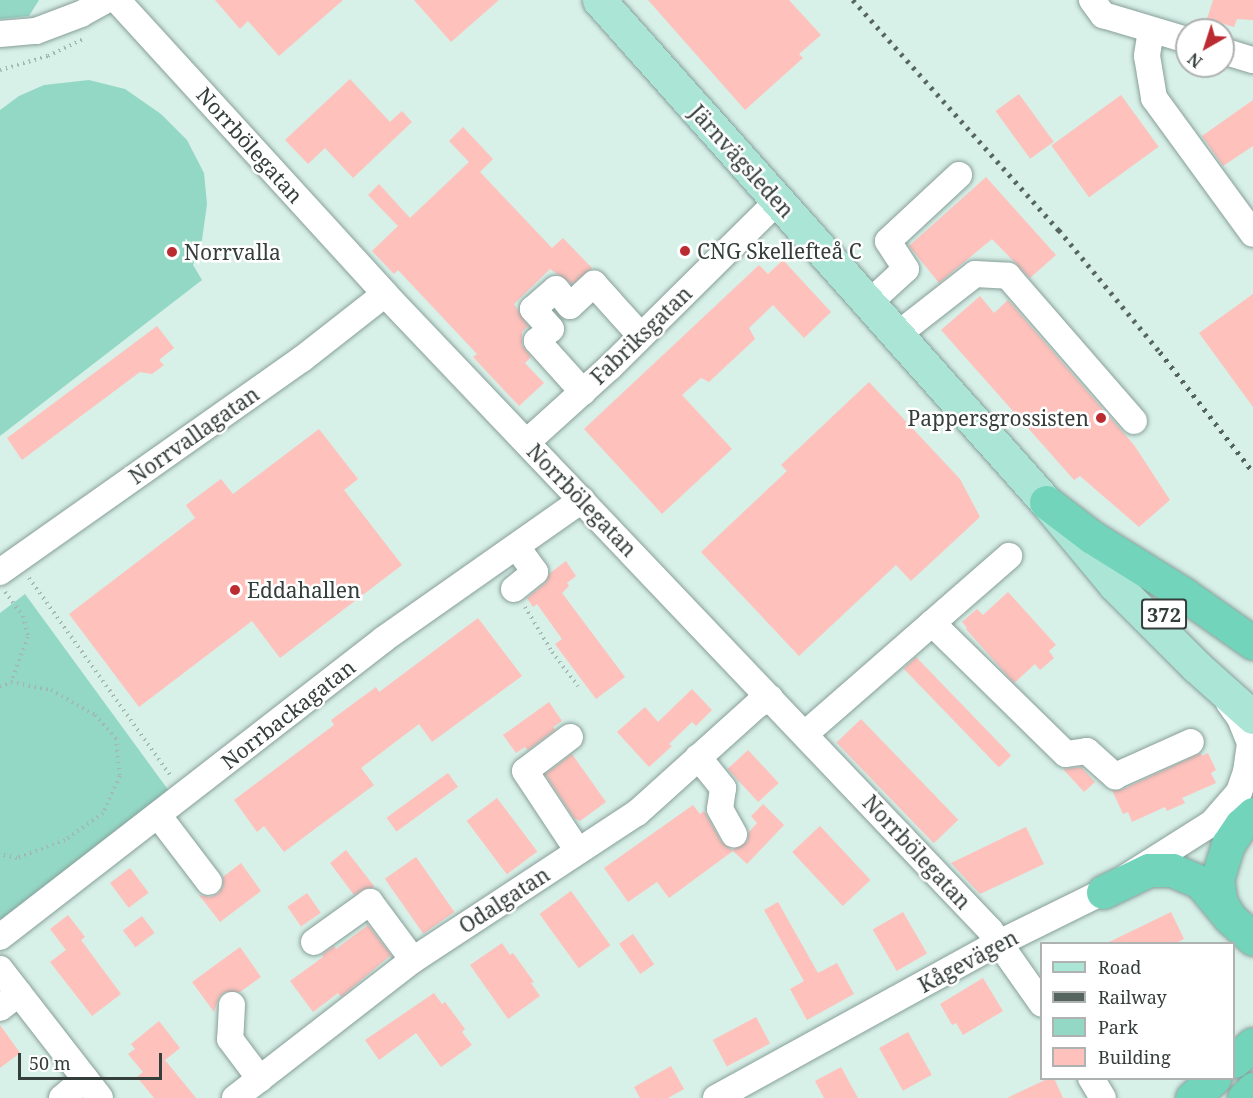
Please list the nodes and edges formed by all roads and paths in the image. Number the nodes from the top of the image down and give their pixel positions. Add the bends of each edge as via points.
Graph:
1 (106, 0) edge
2 (117, 0) edge
3 (599, 0) edge
4 (1092, 0) edge
5 (1151, 30) junction
6 (0, 34) edge
7 (1175, 37) edge
8 (1235, 55) edge
9 (1253, 60) edge
10 (959, 175) dead end
11 (778, 201) junction
12 (1253, 234) edge
13 (385, 294) junction
14 (869, 303) junction
15 (897, 334) junction
16 (641, 336) junction
17 (583, 392) junction
18 (1134, 421) dead end
19 (527, 442) junction
20 (582, 500) junction
21 (1046, 502) junction
22 (1076, 539) junction
23 (517, 548) junction
24 (1009, 556) dead end
25 (27, 575) dead end
26 (3, 582) edge
27 (514, 589) joint
28 (932, 623) junction
29 (1253, 643) edge
30 (11, 682) junction
31 (578, 686) dead end
32 (1217, 686) junction
33 (0, 687) edge
34 (1253, 689) edge
35 (770, 698) junction
36 (1253, 717) edge
37 (805, 734) junction
38 (570, 737) dead end
39 (1191, 742) dead end
40 (698, 757) junction
41 (184, 794) junction
42 (1248, 794) edge
43 (158, 815) junction
44 (734, 834) dead end
45 (578, 851) junction
46 (0, 854) edge
47 (209, 882) dead end
48 (1103, 892) junction
49 (1242, 928) edge
50 (0, 937) edge
51 (314, 942) dead end
52 (1002, 943) junction
53 (413, 960) junction
54 (0, 969) edge
55 (10, 1001) edge
56 (1040, 1002) edge
57 (232, 1005) dead end
58 (1253, 1044) edge
59 (1235, 1060) edge
60 (260, 1079) junction
61 (1092, 1080) edge
62 (1212, 1080) edge
63 (93, 1089) edge
64 (1253, 1089) edge
65 (62, 1098) edge
66 (235, 1098) edge
67 (716, 1098) edge
68 (1104, 1098) edge
69 (1192, 1098) edge
70 (1244, 1098) edge

1 - 6 street via 36,31
2 - 13 street, Norrbölegatan
3 - 11 main road, Järnvägsleden / 372
4 - 5 street via 1103,15
5 - 7 street
5 - 12 street via 1147,56 1154,98
8 - 9 street
10 - 14 street via 888,241 906,269
11 - 14 main road, Järnvägsleden / 372
11 - 16 street, Fabriksgatan
13 - 19 street, Norrbölegatan
13 - 26 street, Norrvallagatan
14 - 15 main road, Järnvägsleden / 372
15 - 18 street via 975,274 1008,276
15 - 21 main road, Järnvägsleden / 372
16 - 17 street, Fabriksgatan
16 - 17 street via 594,284 570,306 556,289 533,309 551,329 537,341
17 - 19 street, Fabriksgatan
19 - 20 street, Norrbölegatan
20 - 23 street, Norrbackagatan
20 - 35 street, Norrbölegatan
21 - 22 main road, Järnvägsleden / 372
21 - 29 highway via 1092,537
22 - 32 main road, Järnvägsleden via 1114,584
22 - 34 main road, Järnvägsleden / 372
23 - 27 street via 535,572
23 - 41 street, Norrbackagatan via 384,639
24 - 28 street
25 - 41 path
26 - 30 path via 23,616 28,637
27 - 31 path
28 - 37 street
28 - 39 street via 1066,754 1087,751 1115,776
30 - 33 path
30 - 46 path via 51,690 95,715 116,738 120,776 103,813 65,840 17,858
32 - 36 main road, Järnvägsleden
32 - 42 street, Kågevägen via 1240,718 1250,743
35 - 37 street, Norrbölegatan
35 - 40 street, Odalgatan
37 - 52 street, Norrbölegatan
38 - 45 street via 525,771
40 - 44 street via 723,788 720,809
40 - 45 street, Odalgatan via 637,813
41 - 43 street, Norrbackagatan
42 - 48 street, Kågevägen via 1212,823
42 - 49 highway via 1219,867 1218,892
43 - 47 street
43 - 50 street, Norrbackagatan
45 - 53 street, Odalgatan
48 - 49 highway via 1149,870 1172,870 1200,882
48 - 52 street, Kågevägen
51 - 53 street via 370,902
52 - 56 street, Norrbölegatan
52 - 67 street, Kågevägen
53 - 60 street, Odalgatan
54 - 55 street
55 - 63 street
57 - 60 street via 230,1039
58 - 59 highway
60 - 66 street, Odalgatan
61 - 68 street
62 - 69 highway
63 - 65 street
64 - 70 highway

